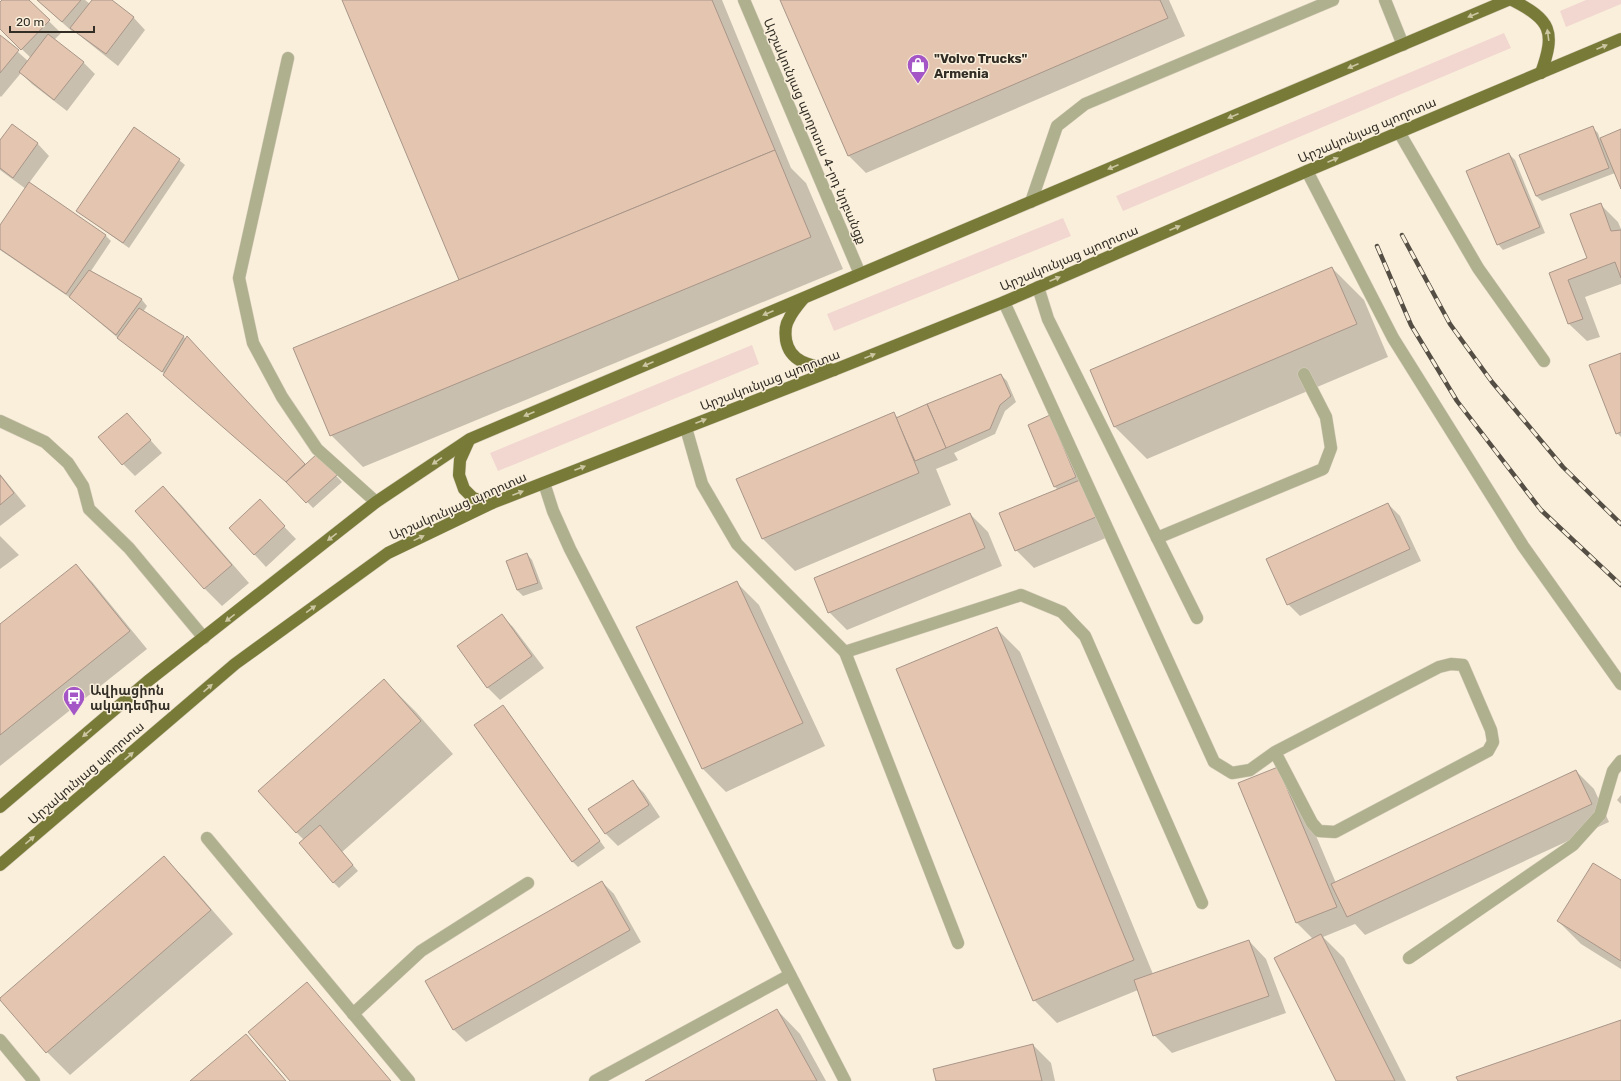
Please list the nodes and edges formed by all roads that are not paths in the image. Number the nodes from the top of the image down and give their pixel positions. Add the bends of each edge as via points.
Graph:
1 (744, 0) edge
2 (1333, 0) edge
3 (1385, 0) edge
4 (1508, 0) edge
5 (1512, 0) edge
6 (1621, 39) edge
7 (1403, 44) junction
8 (288, 58) dead end
9 (1541, 73) junction
10 (1399, 132) junction
11 (1307, 171) junction
12 (1031, 202) junction
13 (860, 274) junction
14 (1038, 287) junction
15 (804, 298) junction
16 (1004, 302) junction
17 (1544, 361) dead end
18 (834, 370) junction
19 (1304, 374) dead end
20 (0, 421) edge
21 (686, 428) junction
22 (470, 439) junction
23 (544, 483) junction
24 (376, 502) junction
25 (492, 503) junction
26 (1157, 538) junction
27 (1197, 618) dead end
28 (204, 638) junction
29 (845, 652) junction
30 (1621, 684) edge
31 (1275, 752) junction
32 (1621, 762) edge
33 (0, 807) edge
34 (207, 838) dead end
35 (0, 865) edge
36 (528, 883) dead end
37 (1202, 903) dead end
38 (958, 943) dead end
39 (1409, 958) dead end
40 (790, 975) junction
41 (353, 1014) junction
42 (0, 1040) edge
43 (34, 1081) edge
44 (409, 1081) edge
45 (595, 1081) edge
46 (846, 1081) edge

1 - 13 street, Արշակունյաց պողոտա 4-րդ նրբանցք
2 - 12 street via 1085,104 1057,126
3 - 7 street
4 -> 7 main road
9 -> 5 main road via 1549,48 1547,27 1531,10
9 -> 6 main road, Արշակունյաց պողոտա
7 -> 12 main road
8 - 24 street via 239,278 253,343 282,397 317,449
9 - 10 main road, Արշակունյաց պողոտա
11 -> 10 main road, Արշակունյաց պողոտա
10 - 17 street via 1478,268
14 -> 11 main road, Արշակունյաց պողոտա
11 - 30 street via 1393,338 1523,546
12 - 13 main road
13 - 15 main road
14 - 16 main road, Արշակունյաց պողոտա
14 - 26 street via 1048,318
15 - 18 main road via 788,320 785,332 787,347 795,358 808,365
15 -> 22 main road
18 -> 16 main road, Արշակունյաց պողոտա
16 - 31 street via 1214,762 1232,772 1250,770
21 -> 18 main road, Արշակունյաց պողոտա
19 - 26 street via 1326,417 1331,448 1323,469
20 - 28 street via 45,442 68,463 83,486 89,509 129,548
23 -> 21 main road, Արշակունյաց պողոտա
21 - 29 street via 702,484 737,544
22 -> 24 main road
22 - 25 main road via 460,460 459,475 464,488 473,498
25 -> 23 main road, Արշակունյաց պողոտա
23 - 40 street via 570,550
24 -> 28 main road
35 -> 25 main road, Արշակունյաց պողոտա via 235,664 388,553
26 - 27 street
28 -> 33 main road via 148,681
29 - 37 street via 1021,595 1062,612 1085,636
29 - 38 street
31 - 31 street via 1439,667 1451,664 1463,665 1491,730 1493,742 1488,751 1335,832 1319,831 1312,823
32 - 39 street via 1613,771 1600,814 1573,845
34 - 41 street
36 - 41 street via 421,951
40 - 45 street
40 - 46 street
41 - 44 street
42 - 43 street

